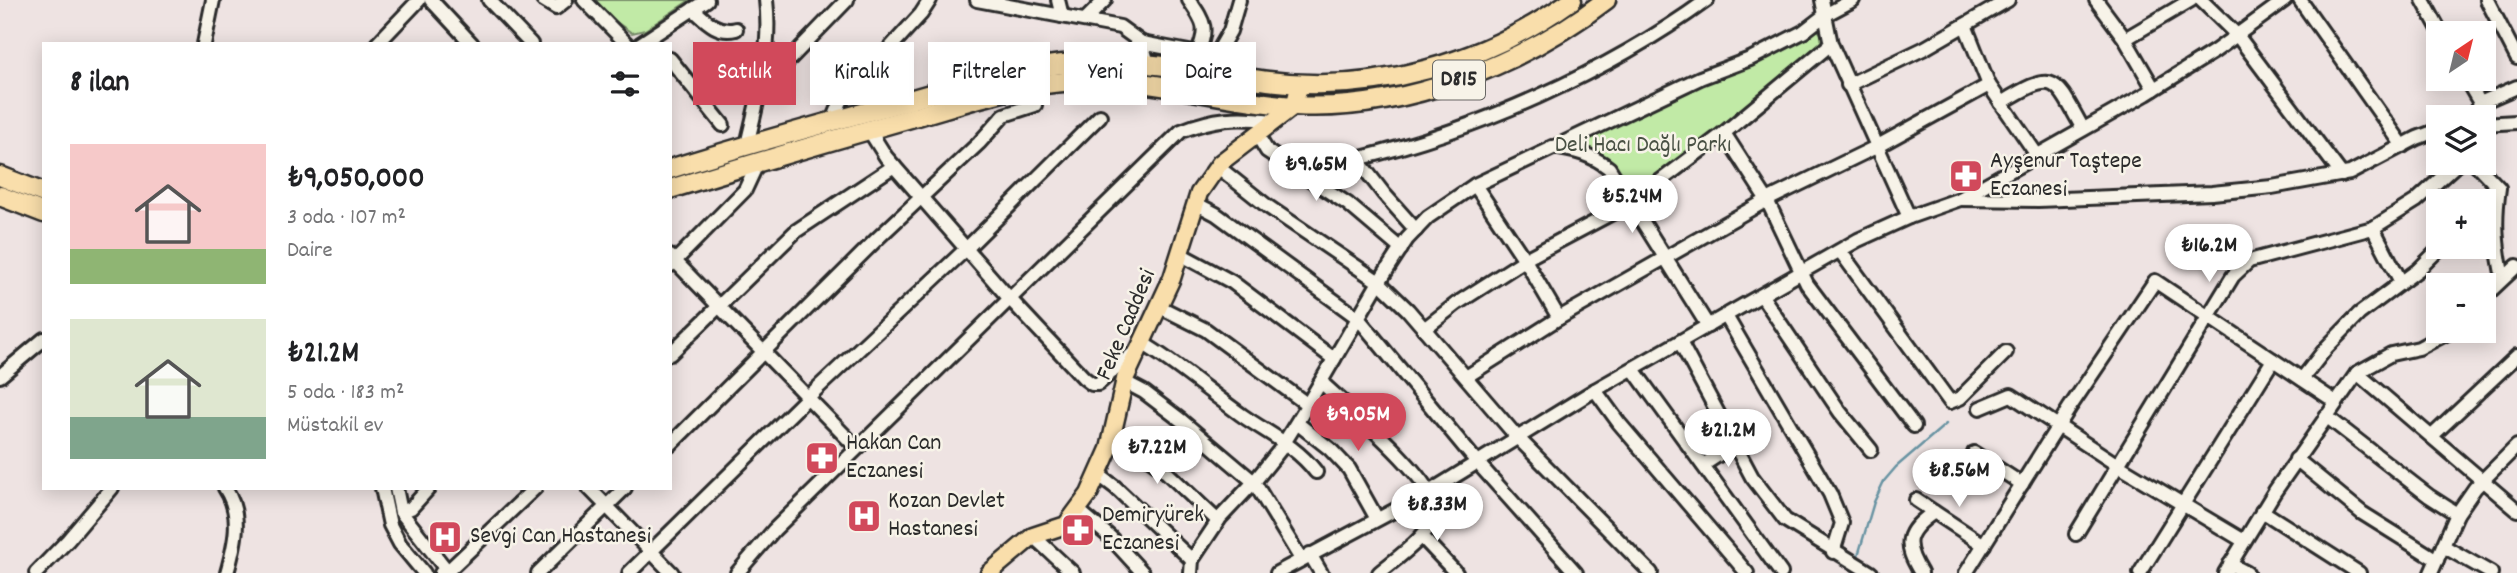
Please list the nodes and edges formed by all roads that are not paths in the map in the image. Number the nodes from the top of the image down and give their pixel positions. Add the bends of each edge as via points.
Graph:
1 (213, 0) edge
2 (419, 0) edge
3 (431, 0) edge
4 (489, 0) edge
5 (543, 0) edge
6 (566, 0) edge
7 (584, 0) edge
8 (708, 0) edge
9 (766, 0) edge
10 (847, 0) edge
11 (930, 0) edge
12 (977, 0) edge
13 (1058, 0) edge
14 (1105, 0) edge
15 (1189, 0) edge
16 (1239, 0) edge
17 (1572, 0) edge
18 (1605, 0) edge
19 (1707, 0) edge
20 (1822, 0) edge
21 (1853, 0) edge
22 (2008, 0) edge
23 (2096, 0) edge
24 (2191, 0) edge
25 (2201, 0) edge
26 (2285, 0) edge
27 (2300, 0) edge
28 (2423, 0) edge
29 (2487, 0) edge
30 (693, 9) junction
31 (1825, 15) junction
32 (1062, 16) junction
33 (1085, 20) junction
34 (2434, 21) edge
35 (1965, 26) junction
36 (736, 29) dead end
37 (2237, 35) junction
38 (657, 39) edge
39 (2125, 39) junction
40 (463, 41) edge
41 (204, 42) edge
42 (379, 42) edge
43 (529, 42) edge
44 (625, 42) edge
45 (766, 42) edge
46 (1141, 42) edge
47 (1203, 42) edge
48 (1224, 42) edge
49 (1831, 44) junction
50 (796, 53) edge
51 (2517, 58) edge
52 (1147, 60) edge
53 (672, 61) edge
54 (1148, 64) junction
55 (1300, 84) junction
56 (1848, 85) junction
57 (1989, 85) junction
58 (2517, 87) edge
59 (2154, 89) junction
60 (2473, 91) edge
61 (2001, 103) junction
62 (2480, 103) joint
63 (756, 105) edge
64 (1035, 106) dead end
65 (1294, 106) junction
66 (1100, 116) dead end
67 (833, 121) junction
68 (1272, 121) junction
69 (2517, 122) edge
70 (723, 125) dead end
71 (2496, 125) edge
72 (2083, 129) junction
73 (869, 130) junction
74 (1724, 133) junction
75 (1256, 134) junction
76 (2426, 135) edge
77 (747, 145) junction
78 (2403, 146) junction
79 (1552, 147) junction
80 (1876, 147) junction
81 (2037, 155) junction
82 (1357, 159) junction
83 (758, 162) junction
84 (894, 166) junction
85 (1217, 166) junction
86 (672, 168) edge
87 (2342, 175) junction
88 (2445, 175) edge
89 (2487, 175) edge
90 (0, 176) edge
91 (1306, 176) junction
92 (1475, 185) junction
93 (672, 188) edge
94 (42, 192) edge
95 (0, 196) edge
96 (920, 197) junction
97 (1960, 199) junction
98 (2497, 199) joint
99 (1767, 200) junction
100 (1195, 203) junction
101 (1631, 203) junction
102 (42, 212) edge
103 (1909, 217) junction
104 (2373, 228) junction
105 (1416, 230) junction
106 (966, 248) junction
107 (1401, 249) junction
108 (1840, 251) junction
109 (1180, 254) junction
110 (1665, 258) junction
111 (2429, 259) edge
112 (1525, 260) junction
113 (672, 261) edge
114 (2517, 266) edge
115 (1803, 272) junction
116 (2503, 278) junction
117 (1379, 282) junction
118 (2401, 282) junction
119 (2496, 285) edge
120 (1762, 296) junction
121 (1010, 299) junction
122 (719, 306) junction
123 (1160, 307) junction
124 (1726, 316) junction
125 (2209, 317) junction
126 (1358, 318) junction
127 (1559, 318) junction
128 (1708, 326) junction
129 (1424, 329) junction
130 (42, 341) edge
131 (1680, 342) junction
132 (2428, 343) edge
133 (1140, 346) junction
134 (672, 352) edge
135 (764, 352) junction
136 (2006, 352) dead end
137 (2517, 356) edge
138 (1334, 359) junction
139 (2273, 360) junction
140 (1633, 369) junction
141 (2357, 373) junction
142 (0, 376) edge
143 (1466, 377) junction
144 (2302, 379) junction
145 (1125, 382) junction
146 (1321, 382) junction
147 (1595, 390) junction
148 (808, 397) junction
149 (2336, 402) junction
150 (1308, 405) junction
151 (1980, 408) dead end
152 (2326, 416) junction
153 (1297, 423) junction
154 (1914, 426) dead end
155 (2059, 426) junction
156 (1113, 432) junction
157 (2432, 436) junction
158 (1517, 437) junction
159 (1285, 441) junction
160 (672, 443) edge
161 (1734, 445) junction
162 (2517, 446) edge
163 (857, 448) junction
164 (1871, 450) dead end
165 (1974, 453) dead end
166 (2296, 459) junction
167 (1476, 461) junction
168 (1703, 465) junction
169 (2119, 466) junction
170 (1316, 472) dead end
171 (1099, 475) junction
172 (2483, 480) junction
173 (1254, 482) junction
174 (2022, 484) junction
175 (110, 490) edge
176 (226, 490) edge
177 (382, 490) edge
178 (396, 490) edge
179 (427, 490) edge
180 (534, 490) edge
181 (591, 490) edge
182 (623, 490) edge
183 (1429, 492) junction
184 (1916, 500) dead end
185 (2182, 504) junction
186 (607, 507) junction
187 (1078, 510) junction
188 (2517, 510) edge
189 (2262, 511) junction
190 (401, 512) junction
191 (1934, 512) junction
192 (2457, 514) junction
193 (1377, 519) junction
194 (1218, 521) junction
195 (2076, 534) dead end
196 (1032, 536) junction
197 (1422, 537) junction
198 (2244, 541) junction
199 (1984, 545) junction
200 (2443, 546) junction
201 (651, 552) junction
202 (1833, 552) junction
203 (1305, 557) junction
204 (2437, 560) junction
205 (1191, 566) edge
206 (1860, 567) edge
207 (2228, 569) edge
208 (1388, 570) edge
209 (445, 572) edge
210 (36, 573) edge
211 (227, 573) edge
212 (424, 573) edge
213 (538, 573) edge
214 (629, 573) edge
215 (672, 573) edge
216 (737, 573) edge
217 (989, 573) edge
218 (1073, 573) edge
219 (1143, 573) edge
220 (1277, 573) edge
221 (1321, 573) edge
222 (1456, 573) edge
223 (1576, 573) edge
224 (1651, 573) edge
225 (1747, 573) edge
226 (1781, 573) edge
227 (1922, 573) edge
228 (1966, 573) edge
229 (2140, 573) edge
230 (2247, 573) edge
231 (2359, 573) edge
232 (2431, 573) edge
233 (2491, 573) edge

1 - 41 street
2 - 42 street
3 - 40 street
4 - 43 street
5 - 6 street via 555,9
7 - 44 street
8 - 30 street
9 - 45 street
10 - 50 street
11 - 67 street via 841,101
12 - 32 street
13 - 32 street
14 - 33 street
15 - 47 street via 1201,19
16 - 48 street
17 - 55 highway, D815 via 1501,41 1415,74 1370,82
18 - 65 highway, D815 via 1545,41 1455,82 1375,100
19 - 82 street via 1653,37 1543,93 1473,123
20 - 31 street
21 - 31 street
22 - 35 street
23 - 39 street
24 - 39 street
25 - 37 street
26 - 37 street
27 - 78 street
28 - 34 street
29 - 51 street
30 - 36 street via 711,25 727,32
30 - 38 street
31 - 49 street
31 - 79 street via 1803,32 1750,59
32 - 33 street
33 - 46 street via 1120,27
35 - 56 street
35 - 57 street
37 - 59 street
37 - 87 street
39 - 59 street
49 - 56 street
49 - 74 street
52 - 54 street
53 - 70 street
54 - 55 highway, D815
54 - 67 highway, D815 via 1107,61 1026,69
55 - 65 main road
56 - 80 street
57 - 61 street
57 - 80 street
58 - 62 street
59 - 72 street
60 - 62 street
61 - 72 street via 2033,84 2053,84 2062,90
61 - 81 street
63 - 77 street
64 - 96 street via 1004,115
65 - 68 main road, Feke Caddesi
65 - 73 highway, D815 via 1100,80 1015,90
66 - 106 street
67 - 77 highway, D815
68 - 75 main road, Feke Caddesi
68 - 121 street via 1241,117 1181,131
69 - 71 street
72 - 81 street
73 - 83 highway, D815
73 - 84 street
74 - 99 street
74 - 101 street
75 - 85 main road, Feke Caddesi
75 - 91 street via 1267,151
76 - 78 street
77 - 86 highway, D815
78 - 87 street
79 - 92 street
79 - 101 street via 1596,158 1609,168
80 - 99 street
80 - 103 street
81 - 97 street
82 - 91 street via 1316,166
82 - 105 street
83 - 93 highway, D815
83 - 113 street via 745,190
84 - 96 street
84 - 122 street via 796,230
85 - 100 main road, Feke Caddesi
85 - 117 street
87 - 97 street via 2212,193
88 - 104 street via 2416,201
89 - 98 street via 2499,188
90 - 94 highway
91 - 107 street via 1349,204
92 - 105 street
92 - 112 street
95 - 102 highway
96 - 106 street
96 - 135 street
97 - 103 street
98 - 116 street via 2495,243
99 - 110 street
99 - 115 street
100 - 109 main road, Feke Caddesi
100 - 126 street
101 - 110 street
101 - 112 street
103 - 108 street
104 - 118 street
104 - 125 street via 2249,261
105 - 107 street
106 - 121 street
106 - 148 street
107 - 117 street
108 - 115 street
108 - 136 street via 1950,402 1960,398
109 - 123 main road, Feke Caddesi
109 - 138 street via 1232,282
110 - 127 street
110 - 128 street
111 - 118 street
112 - 127 street
112 - 129 street
113 - 122 street
114 - 116 street
115 - 120 street
115 - 154 street via 1807,284
116 - 119 street
117 - 126 street
117 - 129 street
118 - 144 street via 2359,314
120 - 124 street
120 - 164 street
121 - 133 street via 1092,384 1098,384
121 - 163 street
122 - 134 street
122 - 135 street
123 - 133 main road, Feke Caddesi
123 - 150 street via 1206,330
124 - 128 street
124 - 202 street via 1830,494 1842,523
125 - 139 street
125 - 155 street via 2155,281
125 - 169 street
126 - 138 street
126 - 167 street
127 - 143 street
128 - 131 street
129 - 143 street
130 - 142 street
131 - 140 street
131 - 161 street
132 - 141 street via 2391,354
133 - 145 main road, Feke Caddesi
133 - 159 street
135 - 148 street
135 - 160 street
137 - 157 street
138 - 146 street
139 - 144 street
139 - 185 street
140 - 147 street
140 - 168 street
141 - 149 street
141 - 157 street
143 - 158 street
144 - 149 street
145 - 156 main road, Feke Caddesi
145 - 173 street via 1182,421
146 - 150 street
146 - 183 street via 1406,461
147 - 158 street
147 - 225 street
148 - 163 street
148 - 201 street
149 - 152 street
150 - 153 street
151 - 155 street via 2011,395
152 - 166 street
152 - 192 street
153 - 159 street
153 - 193 street via 1349,469
155 - 169 street
155 - 174 street
156 - 171 main road, Feke Caddesi
156 - 194 street via 1162,468
157 - 172 street
158 - 167 street
158 - 224 street
159 - 170 street
159 - 173 street
161 - 168 street
161 - 202 street via 1785,520
162 - 172 street
163 - 216 street
165 - 174 street
166 - 189 street
166 - 204 street via 2362,513
167 - 183 street
167 - 223 street
168 - 226 street
169 - 185 street
169 - 195 street
171 - 187 main road, Feke Caddesi
171 - 205 street
172 - 188 street
172 - 192 street
173 - 194 street
173 - 203 street
174 - 199 street
175 - 210 street
176 - 211 street via 237,528
177 - 212 street via 390,525
178 - 190 street
179 - 190 street
180 - 209 street
181 - 186 street
182 - 186 street
183 - 193 street
183 - 197 street via 1436,508
184 - 191 street
185 - 198 street
185 - 229 street
186 - 201 street
186 - 213 street
187 - 196 main road, Feke Caddesi via 1066,525
187 - 219 street
189 - 198 street
189 - 231 street
190 - 209 street
191 - 199 street
191 - 227 street via 1921,521 1909,544 1908,551
192 - 200 street
193 - 203 street
194 - 205 street
196 - 217 main road, Feke Caddesi
196 - 218 street
197 - 208 street
197 - 222 street
198 - 207 street
199 - 228 street
200 - 204 street
200 - 233 street
201 - 214 street
201 - 215 street
202 - 206 street
203 - 220 street
203 - 221 street
204 - 232 street
207 - 230 street

